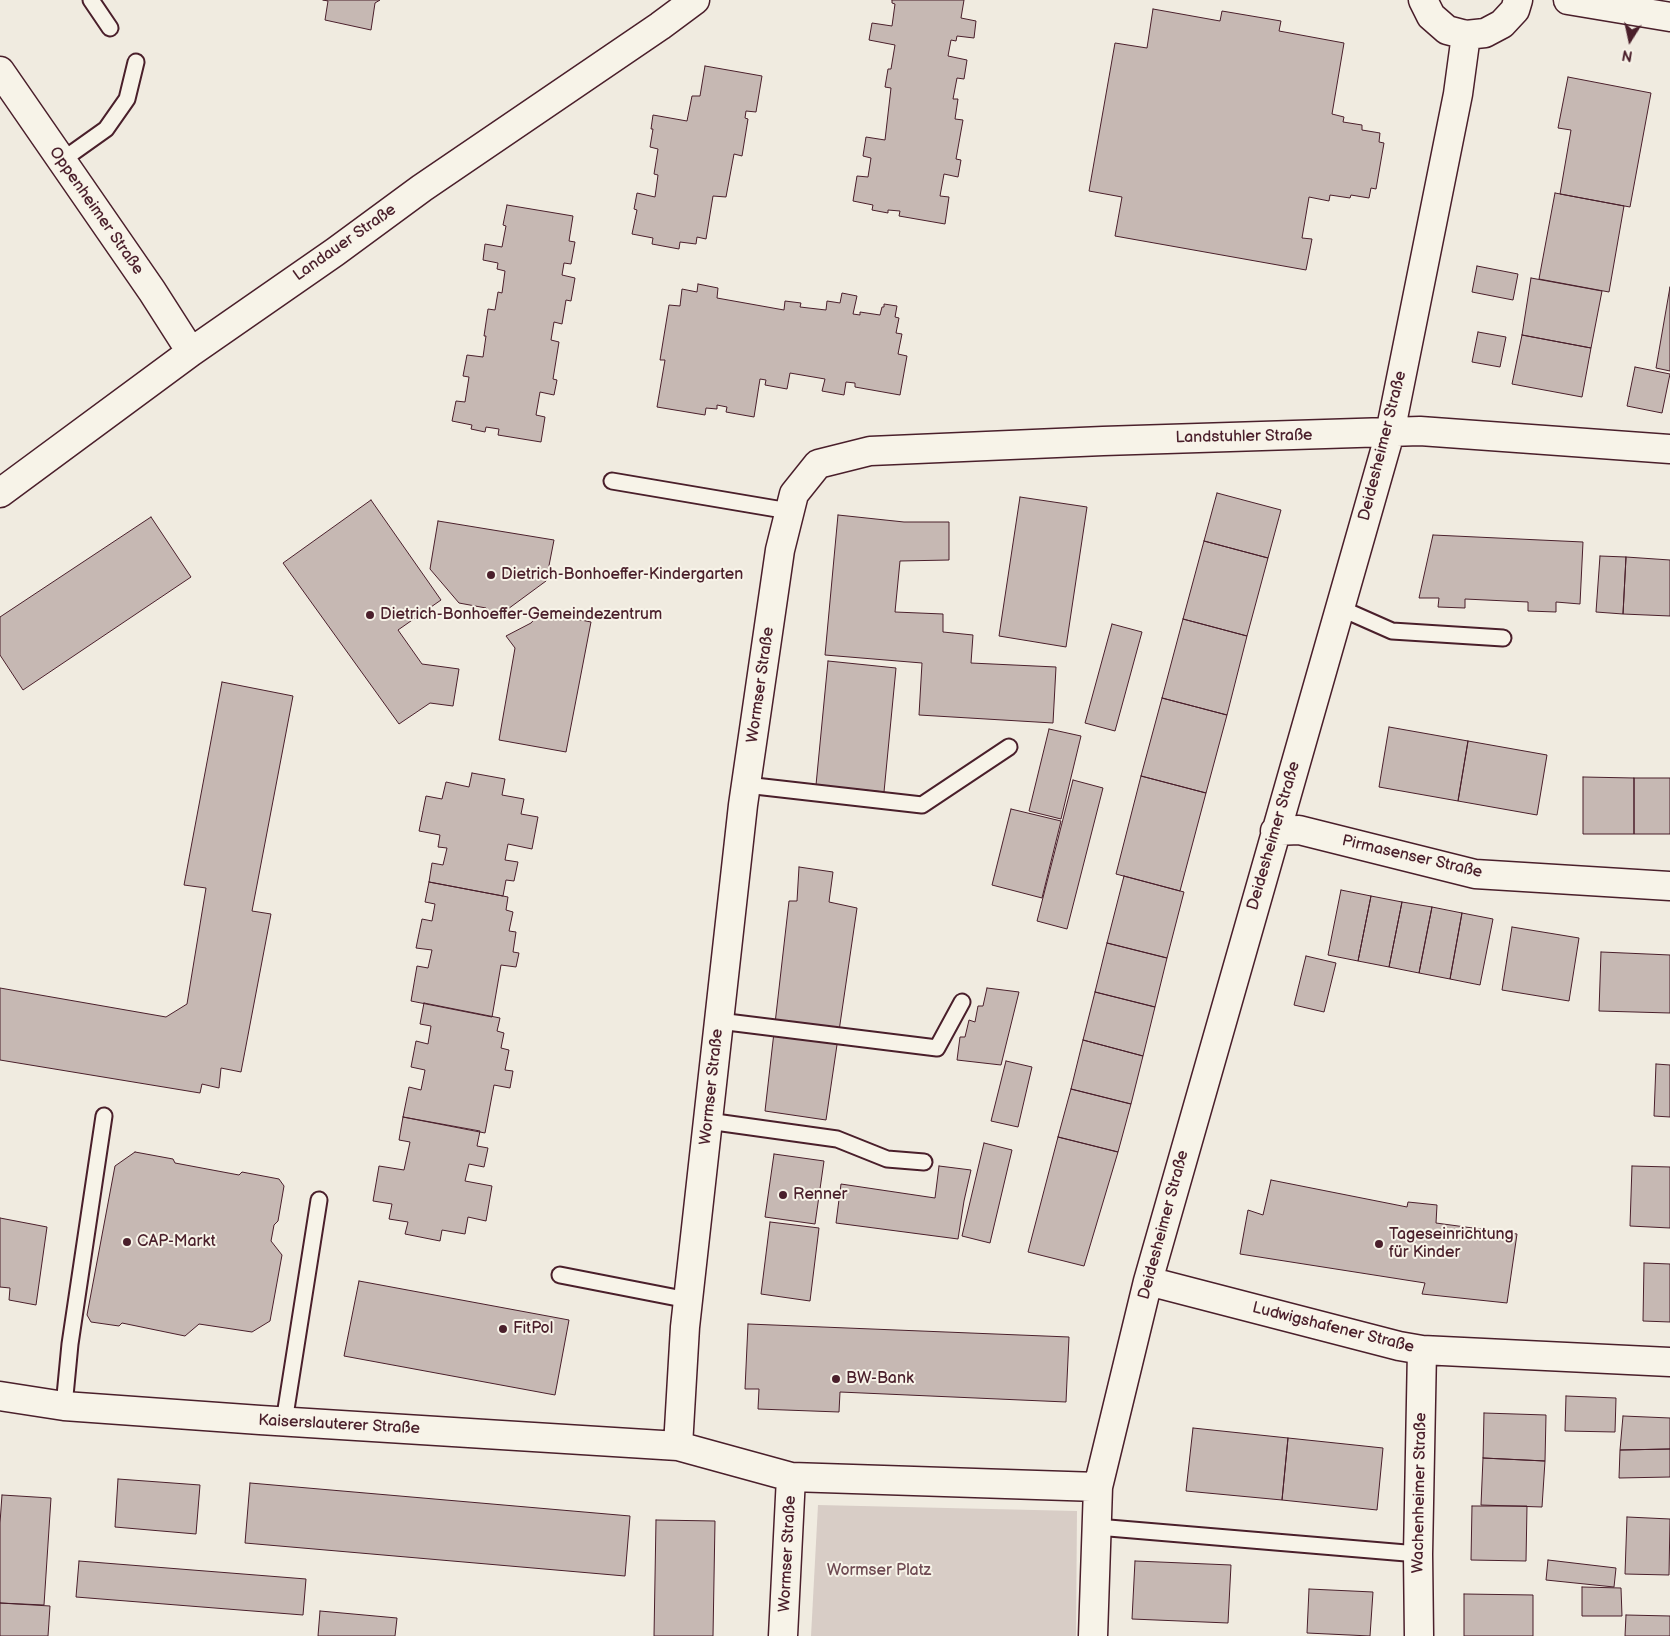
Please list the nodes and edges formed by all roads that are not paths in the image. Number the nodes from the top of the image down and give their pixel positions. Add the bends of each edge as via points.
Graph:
1 (91, 0) edge
2 (696, 0) edge
3 (1422, 0) edge
4 (1518, 0) edge
5 (1568, 0) edge
6 (1670, 17) edge
7 (110, 28) dead end
8 (1466, 35) junction
9 (136, 62) dead end
10 (0, 71) edge
11 (61, 161) junction
12 (192, 352) junction
13 (1390, 433) junction
14 (1670, 449) edge
15 (818, 464) joint
16 (612, 481) dead end
17 (0, 493) edge
18 (789, 511) junction
19 (1340, 608) junction
20 (1503, 638) dead end
21 (1009, 747) dead end
22 (746, 785) junction
23 (1275, 831) junction
24 (1670, 886) edge
25 (962, 1002) dead end
26 (719, 1022) junction
27 (104, 1116) dead end
28 (708, 1121) junction
29 (924, 1162) dead end
30 (319, 1200) dead end
31 (560, 1275) dead end
32 (1148, 1281) junction
33 (688, 1300) junction
34 (1422, 1350) junction
35 (1670, 1362) edge
36 (0, 1396) edge
37 (64, 1406) junction
38 (284, 1422) junction
39 (678, 1446) junction
40 (791, 1476) junction
41 (1098, 1487) junction
42 (1097, 1527) junction
43 (1418, 1554) junction
44 (784, 1636) edge
45 (1093, 1636) edge
46 (1419, 1636) edge

1 - 7 lane
2 - 12 street, Landauer Straße via 422,188
3 - 8 street via 1431,16 1447,30
4 - 8 street via 1515,10 1502,24 1485,33
5 - 6 street
8 - 13 street, Deidesheimer Straße via 1458,94
9 - 11 lane via 127,99 106,129
10 - 11 street, Oppenheimer Straße
11 - 12 street, Oppenheimer Straße
12 - 17 street, Landauer Straße
13 - 14 street, Landstuhler Straße via 1420,431
13 - 15 street, Landstuhler Straße via 1103,440 870,451
13 - 19 street, Deidesheimer Straße
15 - 18 street, Wormser Straße via 794,494
16 - 18 lane
18 - 22 street, Wormser Straße via 780,550
19 - 20 lane via 1392,631
19 - 23 street, Deidesheimer Straße
21 - 22 lane via 922,806
22 - 26 street, Wormser Straße
23 - 24 street, Pirmasenser Straße via 1299,830 1475,874
23 - 32 street, Deidesheimer Straße
25 - 26 lane via 937,1048
26 - 28 street, Wormser Straße
27 - 37 lane via 70,1344
28 - 29 lane via 837,1138 886,1159
28 - 33 street, Wormser Straße
30 - 38 lane
31 - 33 lane
32 - 34 street, Ludwigshafener Straße
32 - 41 street, Deidesheimer Straße
33 - 39 street, Wormser Straße
34 - 35 street, Ludwigshafener Straße
34 - 43 street, Wachenheimer Straße
36 - 37 street, Kaiserslauterer Straße
37 - 38 street, Kaiserslauterer Straße
38 - 39 street, Kaiserslauterer Straße
39 - 40 street, Wormser Straße
40 - 41 street
40 - 44 street, Wormser Straße
41 - 42 street, Deidesheimer Straße
42 - 43 lane
42 - 45 street, Deidesheimer Straße
43 - 46 street, Wachenheimer Straße

